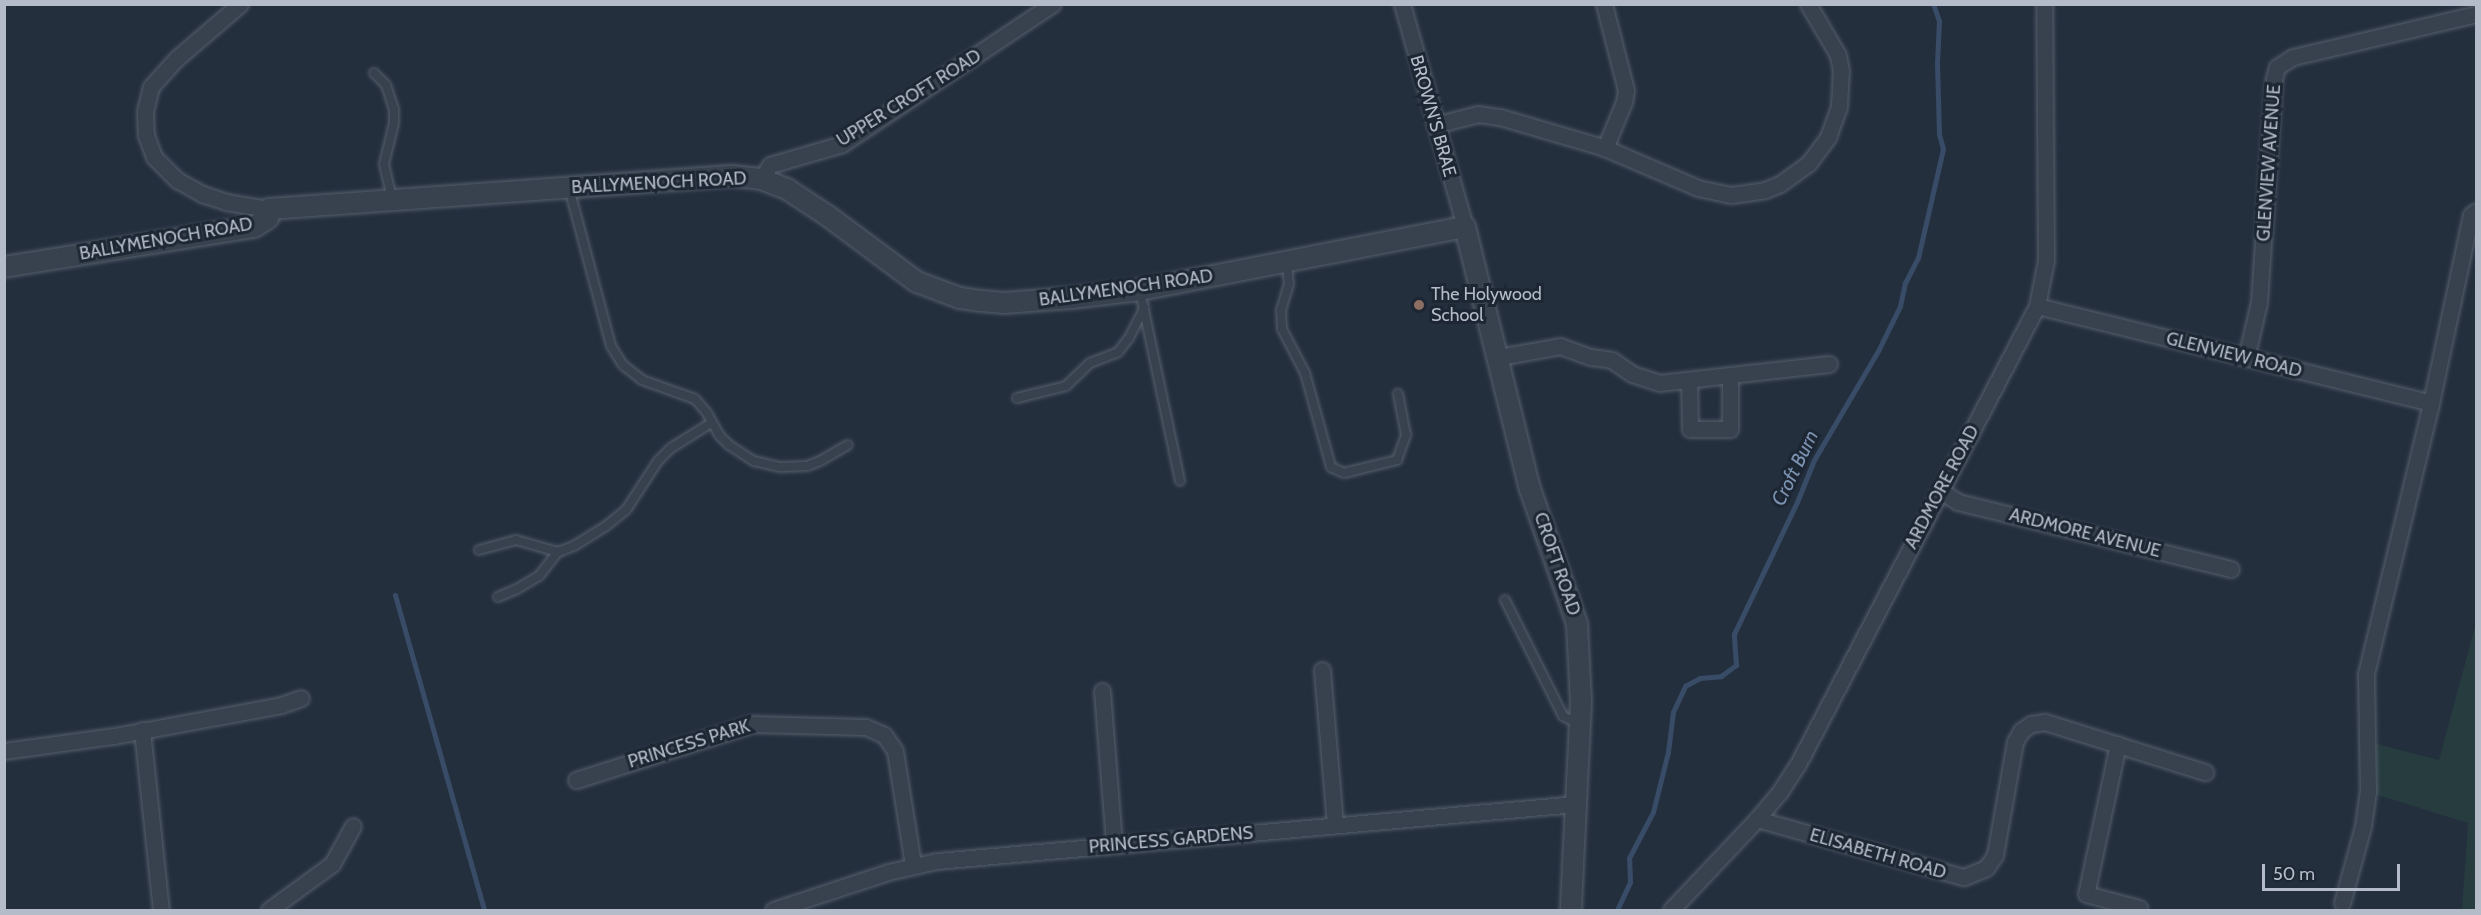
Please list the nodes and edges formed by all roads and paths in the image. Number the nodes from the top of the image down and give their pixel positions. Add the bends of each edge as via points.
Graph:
1 (240, 4) edge
2 (1053, 4) edge
3 (1402, 4) edge
4 (1604, 4) edge
5 (1808, 4) edge
6 (2044, 4) edge
7 (2476, 14) edge
8 (374, 73) dead end
9 (1434, 125) junction
10 (1605, 148) junction
11 (761, 178) junction
12 (569, 188) junction
13 (392, 201) junction
14 (269, 209) junction
15 (2476, 211) edge
16 (1465, 227) junction
17 (1287, 263) junction
18 (4, 267) edge
19 (1142, 299) junction
20 (2037, 306) junction
21 (1499, 357) junction
22 (2246, 358) junction
23 (1829, 364) dead end
24 (1730, 376) junction
25 (1689, 380) junction
26 (1398, 394) dead end
27 (1017, 398) dead end
28 (2431, 404) junction
29 (711, 423) junction
30 (848, 445) dead end
31 (1180, 481) dead end
32 (1941, 491) junction
33 (479, 550) dead end
34 (558, 552) junction
35 (2231, 569) dead end
36 (498, 597) dead end
37 (1504, 600) dead end
38 (1322, 670) dead end
39 (1102, 690) dead end
40 (301, 698) dead end
41 (1581, 724) junction
42 (142, 730) junction
43 (2118, 744) junction
44 (4, 751) edge
45 (2205, 772) dead end
46 (576, 780) dead end
47 (1576, 804) junction
48 (1757, 819) junction
49 (1335, 824) junction
50 (353, 826) dead end
51 (1114, 845) junction
52 (913, 865) junction
53 (2342, 903) dead end
54 (2139, 908) dead end
55 (161, 910) edge
56 (269, 910) edge
57 (773, 910) edge
58 (1571, 910) edge
59 (1671, 910) edge

1 - 14 street via 176,59 151,87 144,111 146,135 154,157 177,180 226,202
2 - 11 street, UPPER CROFT ROAD via 842,144 770,165
3 - 9 street, BROWN'S BRAE
4 - 10 street via 1626,90
5 - 10 street via 1838,55 1840,97 1828,137 1795,175 1748,194 1714,193
6 - 20 street, ARDMORE ROAD via 2046,260
7 - 22 street, GLENVIEW AVENUE via 2293,57 2277,67 2259,302
8 - 13 lane via 386,85 394,109 384,164
9 - 10 street via 1478,114
9 - 16 street, BROWN'S BRAE
11 - 12 street, BALLYMENOCH ROAD via 733,176
11 - 19 street, BALLYMENOCH ROAD via 802,197 917,282 960,298 1004,303
12 - 13 street, BALLYMENOCH ROAD
12 - 29 lane via 616,356 642,380 695,399
13 - 14 street, BALLYMENOCH ROAD
14 - 18 street, BALLYMENOCH ROAD via 268,218 254,226
15 - 28 street via 2471,215
16 - 17 street, BALLYMENOCH ROAD
16 - 21 street, CROFT ROAD
17 - 19 street, BALLYMENOCH ROAD
17 - 26 lane via 1289,284 1281,310 1282,329 1305,373 1331,467 1344,473 1397,460 1406,435
19 - 27 lane via 1129,338 1118,352 1090,363 1066,386
19 - 31 lane
20 - 22 street, GLENVIEW ROAD
20 - 32 street, ARDMORE ROAD
21 - 25 street via 1560,346 1612,360 1632,374 1659,383
21 - 41 street, CROFT ROAD via 1530,489 1577,624
22 - 28 street, GLENVIEW ROAD
23 - 24 street
24 - 25 street
24 - 25 street via 1730,429 1690,429
28 - 53 street via 2366,674 2368,792
29 - 30 lane via 741,454 780,467 820,461
29 - 34 lane via 687,436 658,461 626,510 606,526
32 - 35 street, ARDMORE AVENUE via 1958,501
32 - 48 street, ARDMORE ROAD via 1798,764
33 - 34 lane via 516,540
34 - 36 lane via 539,576
37 - 41 lane via 1563,716
38 - 49 street
39 - 51 street
40 - 42 street
41 - 47 street, CROFT ROAD
42 - 44 street
42 - 55 street
43 - 45 street, ELISABETH ROAD
43 - 48 street, ELISABETH ROAD via 2045,723 2026,727 2015,742 1995,855 1986,868 1972,876 1956,876
43 - 54 street via 2086,894
46 - 52 street, PRINCESS PARK via 753,724 866,727 884,735 896,751
47 - 49 street, PRINCESS GARDENS
47 - 58 street, CROFT ROAD
48 - 59 street, ARDMORE ROAD
49 - 51 street, PRINCESS GARDENS
50 - 56 street via 332,864
51 - 52 street, PRINCESS GARDENS
52 - 57 street, PRINCESS GARDENS

